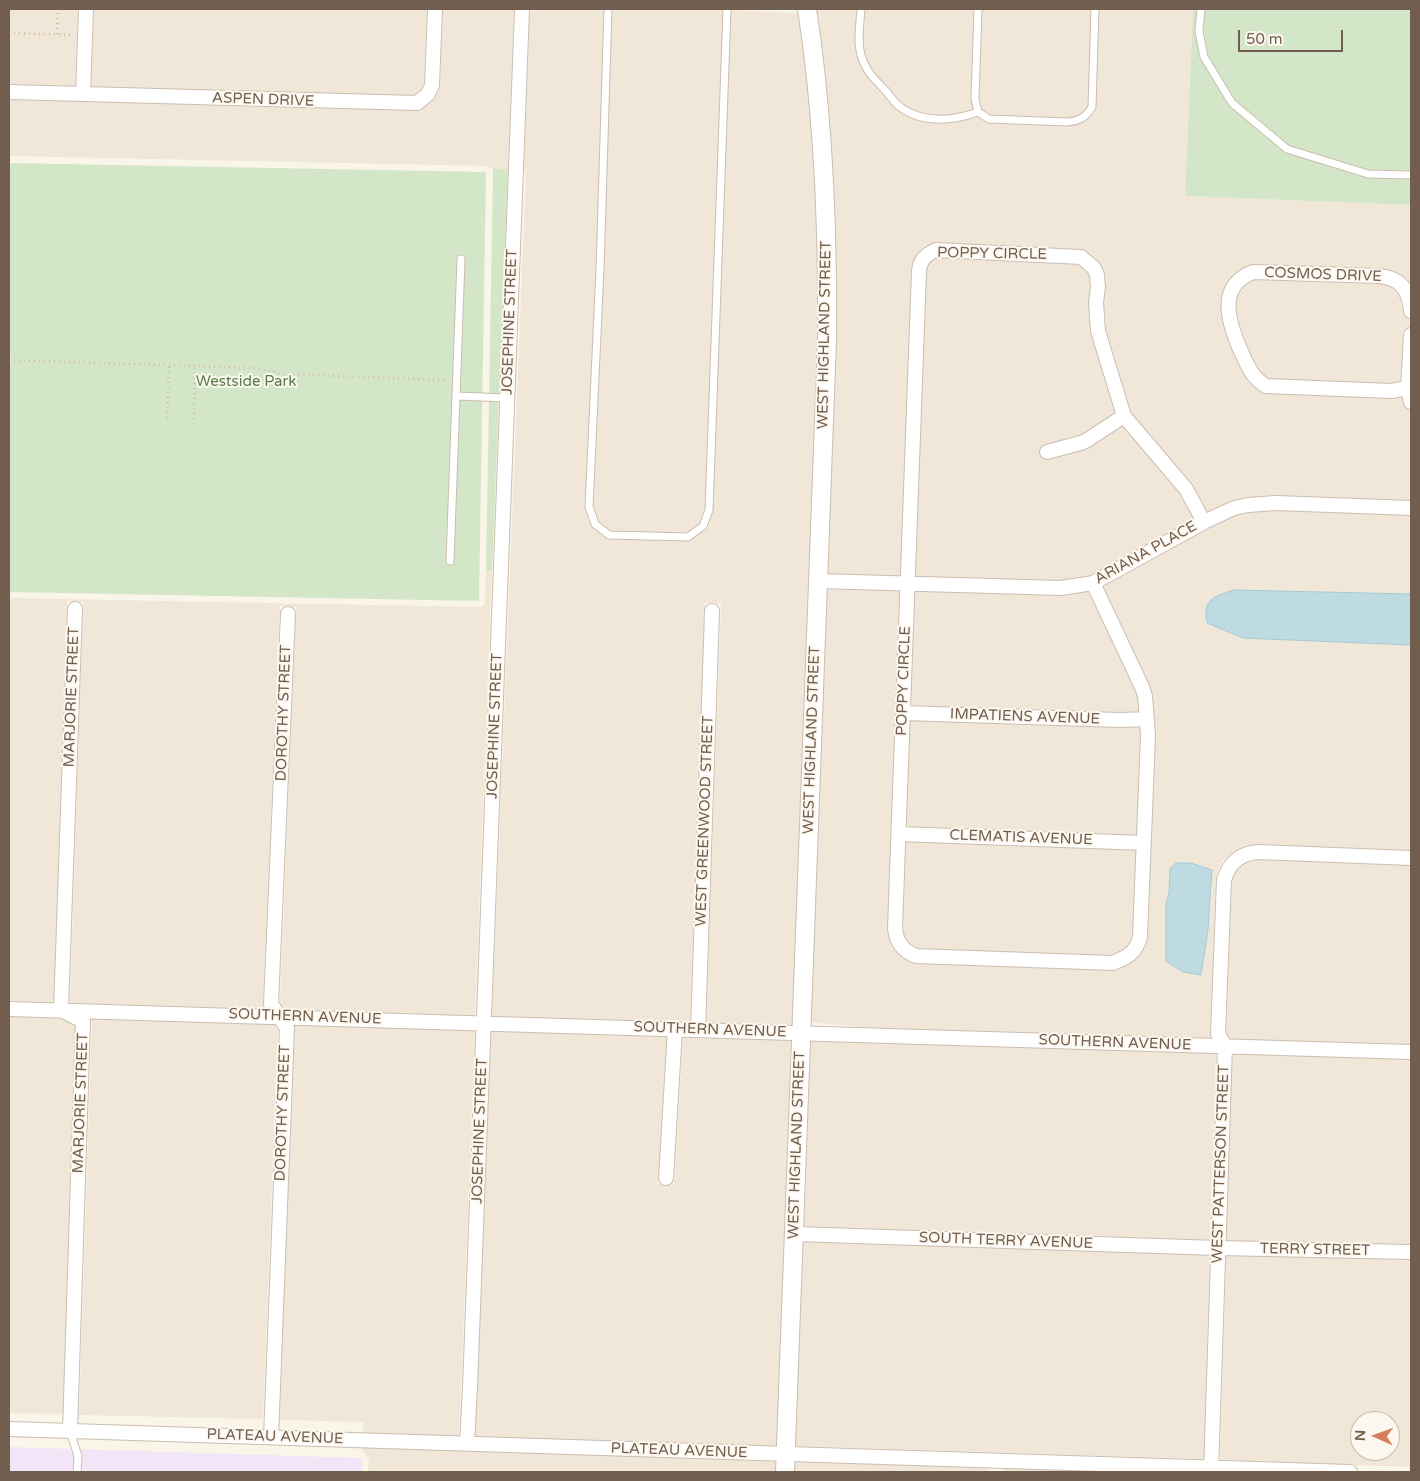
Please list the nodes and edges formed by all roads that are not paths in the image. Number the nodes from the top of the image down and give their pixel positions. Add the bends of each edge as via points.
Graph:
1 (86, 9) edge
2 (435, 9) edge
3 (522, 9) edge
4 (608, 9) edge
5 (726, 9) edge
6 (806, 9) edge
7 (860, 9) edge
8 (978, 9) edge
9 (1095, 9) edge
10 (1201, 9) edge
11 (9, 92) edge
12 (83, 94) junction
13 (978, 112) junction
14 (1411, 175) edge
15 (461, 259) dead end
16 (1411, 311) edge
17 (1411, 335) edge
18 (1408, 388) junction
19 (456, 396) junction
20 (507, 398) junction
21 (1411, 402) edge
22 (1124, 416) junction
23 (1047, 452) dead end
24 (1411, 508) edge
25 (1204, 522) junction
26 (450, 561) dead end
27 (818, 581) junction
28 (1093, 583) junction
29 (908, 584) junction
30 (75, 609) dead end
31 (712, 611) dead end
32 (288, 614) dead end
33 (903, 713) junction
34 (1147, 719) junction
35 (898, 834) junction
36 (1144, 843) junction
37 (1411, 858) edge
38 (9, 1009) edge
39 (62, 1010) junction
40 (279, 1016) junction
41 (483, 1023) junction
42 (675, 1030) junction
43 (698, 1030) junction
44 (801, 1033) junction
45 (1224, 1046) junction
46 (1411, 1052) edge
47 (666, 1178) dead end
48 (794, 1234) junction
49 (1218, 1248) junction
50 (1411, 1252) edge
51 (9, 1429) edge
52 (70, 1431) junction
53 (271, 1437) junction
54 (467, 1444) junction
55 (785, 1454) junction
56 (995, 1467) edge
57 (1212, 1470) edge
58 (77, 1472) edge
59 (784, 1472) edge
60 (1350, 1472) edge

1 - 12 street
2 - 12 street, ASPEN DRIVE via 432,85 428,94 417,103
3 - 20 street, JOSEPHINE STREET
4 - 5 lane via 589,507 594,524 609,535 688,537 703,526 709,510
6 - 27 street, WEST HIGHLAND STREET via 822,141 828,252
7 - 13 lane via 860,54 865,68 902,109 928,119 961,118
8 - 13 lane via 975,99
9 - 13 lane via 1092,107 1087,116 1077,121 1037,122 989,119
10 - 14 lane via 1199,31 1204,56 1232,103 1287,150 1368,174
11 - 12 street, ASPEN DRIVE
15 - 19 lane
16 - 18 street, COSMOS DRIVE via 1410,300 1398,281 1379,276 1253,272 1237,281 1228,302 1231,327 1252,375 1266,386 1391,391
17 - 18 street
18 - 21 street
19 - 20 lane
19 - 26 lane
20 - 41 street, JOSEPHINE STREET
22 - 23 street via 1084,442
22 - 25 street, POPPY CIRCLE via 1186,489
22 - 29 street, POPPY CIRCLE via 1098,331 1097,276 1087,261 1081,257 936,250 928,254 922,259 919,271
24 - 25 street, ARIANA PLACE via 1276,503 1234,508
25 - 28 street, ARIANA PLACE
27 - 29 street, ARIANA PLACE
27 - 44 street, WEST HIGHLAND STREET
28 - 29 street, ARIANA PLACE via 1055,588
28 - 34 street, POPPY CIRCLE via 1142,687
29 - 33 street, POPPY CIRCLE
30 - 39 street, MARJORIE STREET
31 - 43 street, WEST GREENWOOD STREET
32 - 40 street, DOROTHY STREET via 271,1004
33 - 34 street, IMPATIENS AVENUE
33 - 35 street, POPPY CIRCLE
34 - 36 street, POPPY CIRCLE
35 - 36 street, CLEMATIS AVENUE
35 - 36 street, POPPY CIRCLE via 895,938 916,956 1113,963 1128,956 1134,952 1140,937
37 - 45 street, WEST PATTERSON STREET via 1258,852 1242,856 1227,870 1218,1034
38 - 39 street, SOUTHERN AVENUE
39 - 40 street, SOUTHERN AVENUE
39 - 52 street, MARJORIE STREET via 83,1021
40 - 41 street, SOUTHERN AVENUE
40 - 53 street, DOROTHY STREET via 286,1028
41 - 42 street, SOUTHERN AVENUE
41 - 54 street, JOSEPHINE STREET
42 - 43 street, SOUTHERN AVENUE
42 - 47 street
43 - 44 street, SOUTHERN AVENUE
44 - 45 street, SOUTHERN AVENUE
44 - 48 street, WEST HIGHLAND STREET
45 - 46 street, SOUTHERN AVENUE
45 - 49 street, WEST PATTERSON STREET
48 - 49 street, SOUTH TERRY AVENUE
48 - 55 street, WEST HIGHLAND STREET
49 - 50 street, TERRY STREET
49 - 57 street, WEST PATTERSON STREET
51 - 52 street, PLATEAU AVENUE
52 - 53 street, PLATEAU AVENUE
52 - 58 lane via 78,1456
53 - 54 street, PLATEAU AVENUE
54 - 55 street, PLATEAU AVENUE
55 - 56 street, PLATEAU AVENUE
55 - 59 street, WEST HIGHLAND STREET
56 - 57 street, PLATEAU AVENUE
57 - 60 street, PLATEAU AVENUE

